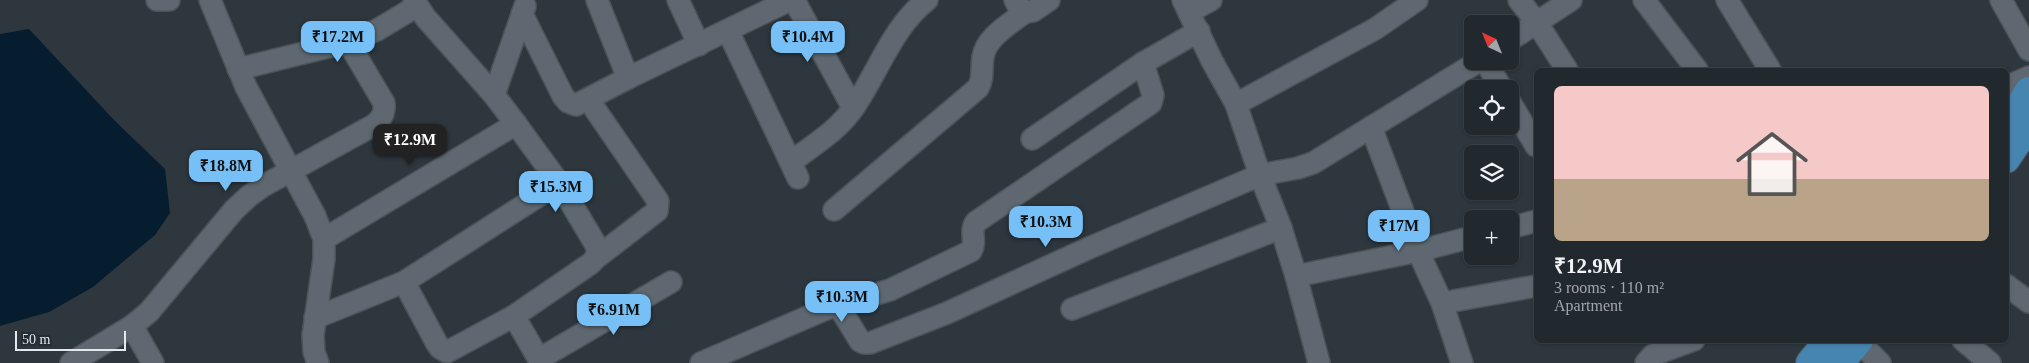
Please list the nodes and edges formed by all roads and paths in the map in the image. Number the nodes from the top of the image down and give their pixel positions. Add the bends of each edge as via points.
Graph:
1 (157, 0) edge
2 (169, 0) edge
3 (210, 0) edge
4 (597, 0) edge
5 (678, 0) edge
6 (790, 0) edge
7 (794, 0) edge
8 (927, 0) edge
9 (1049, 0) edge
10 (1211, 0) edge
11 (1418, 0) edge
12 (1519, 0) edge
13 (1571, 0) edge
14 (1644, 0) edge
15 (1727, 0) edge
16 (2001, 0) edge
17 (415, 3) edge
18 (764, 6) edge
19 (1020, 6) edge
20 (1186, 6) edge
21 (524, 7) edge
22 (1536, 23) junction
23 (728, 31) junction
24 (1199, 31) junction
25 (1519, 34) edge
26 (348, 42) junction
27 (698, 44) junction
28 (2029, 50) edge
29 (1143, 64) junction
30 (1566, 68) edge
31 (1695, 68) edge
32 (1769, 68) edge
33 (238, 69) junction
34 (1464, 70) edge
35 (2029, 77) edge
36 (628, 78) junction
37 (2009, 86) edge
38 (2029, 91) edge
39 (494, 95) junction
40 (588, 99) junction
41 (1236, 104) junction
42 (853, 108) junction
43 (1519, 117) edge
44 (2009, 123) edge
45 (516, 124) junction
46 (2029, 125) edge
47 (1371, 127) junction
48 (1032, 139) dead end
49 (1534, 143) edge
50 (2009, 155) edge
51 (292, 172) junction
52 (1260, 175) junction
53 (559, 182) junction
54 (834, 210) dead end
55 (1534, 222) edge
56 (1519, 226) edge
57 (1281, 228) junction
58 (324, 239) junction
59 (1464, 239) edge
60 (1418, 251) junction
61 (596, 258) junction
62 (1296, 276) junction
63 (404, 282) junction
64 (671, 282) dead end
65 (1534, 286) edge
66 (2009, 287) edge
67 (2029, 302) edge
68 (1442, 303) junction
69 (838, 305) junction
70 (1072, 309) dead end
71 (514, 316) junction
72 (315, 318) junction
73 (132, 326) junction
74 (1686, 343) edge
75 (1827, 343) edge
76 (1856, 343) edge
77 (1861, 343) edge
78 (1967, 343) edge
79 (540, 361) edge
80 (71, 363) edge
81 (153, 363) edge
82 (318, 363) edge
83 (701, 363) edge
84 (1319, 363) edge
85 (1462, 363) edge
86 (1646, 363) edge
87 (1810, 363) edge
88 (1840, 363) edge
89 (1880, 363) edge
90 (1990, 363) edge

1 - 2 street
3 - 33 street
4 - 36 street
5 - 27 street
6 - 18 street
7 - 42 street
8 - 42 street via 906,21
9 - 19 street via 1033,11
10 - 20 street
11 - 41 street via 1375,28
12 - 22 street
13 - 22 street
14 - 31 street
15 - 32 street
16 - 28 street
17 - 26 street via 377,30
17 - 39 street
18 - 23 street
19 - 54 street via 988,44 978,88
20 - 24 street
21 - 39 street
21 - 40 street via 563,96 576,105
22 - 25 street
22 - 30 street
23 - 27 street
23 - 42 street via 794,170
24 - 29 street
24 - 41 street
26 - 33 street
26 - 51 street via 384,103 381,119
27 - 36 street
29 - 48 street
29 - 69 street via 1153,95 1151,103 976,222 972,229 971,251 890,290
33 - 51 street
34 - 47 street
35 - 37 street
36 - 40 street
38 - 44 main road
39 - 45 street
40 - 61 street via 659,206 658,211
41 - 52 street
43 - 49 street
45 - 53 street
45 - 58 street
46 - 50 main road
47 - 52 street via 1313,163
47 - 60 street
51 - 58 street
51 - 73 street via 263,186 234,210 149,312
52 - 57 street
52 - 69 street via 1089,248 947,314 870,343 860,341
53 - 61 street via 596,245
53 - 63 street
55 - 56 street
57 - 62 street
57 - 70 street
58 - 72 street
59 - 60 street
60 - 62 street
60 - 68 street
61 - 71 street
62 - 84 street
63 - 71 street via 436,342 447,352
63 - 72 street
64 - 79 street
65 - 68 street
66 - 67 street
68 - 85 street
69 - 83 street
71 - 79 street
72 - 82 street via 314,352
73 - 80 street
73 - 81 street
74 - 86 street via 1653,355
75 - 87 main road
76 - 88 main road
77 - 89 street
78 - 90 street

